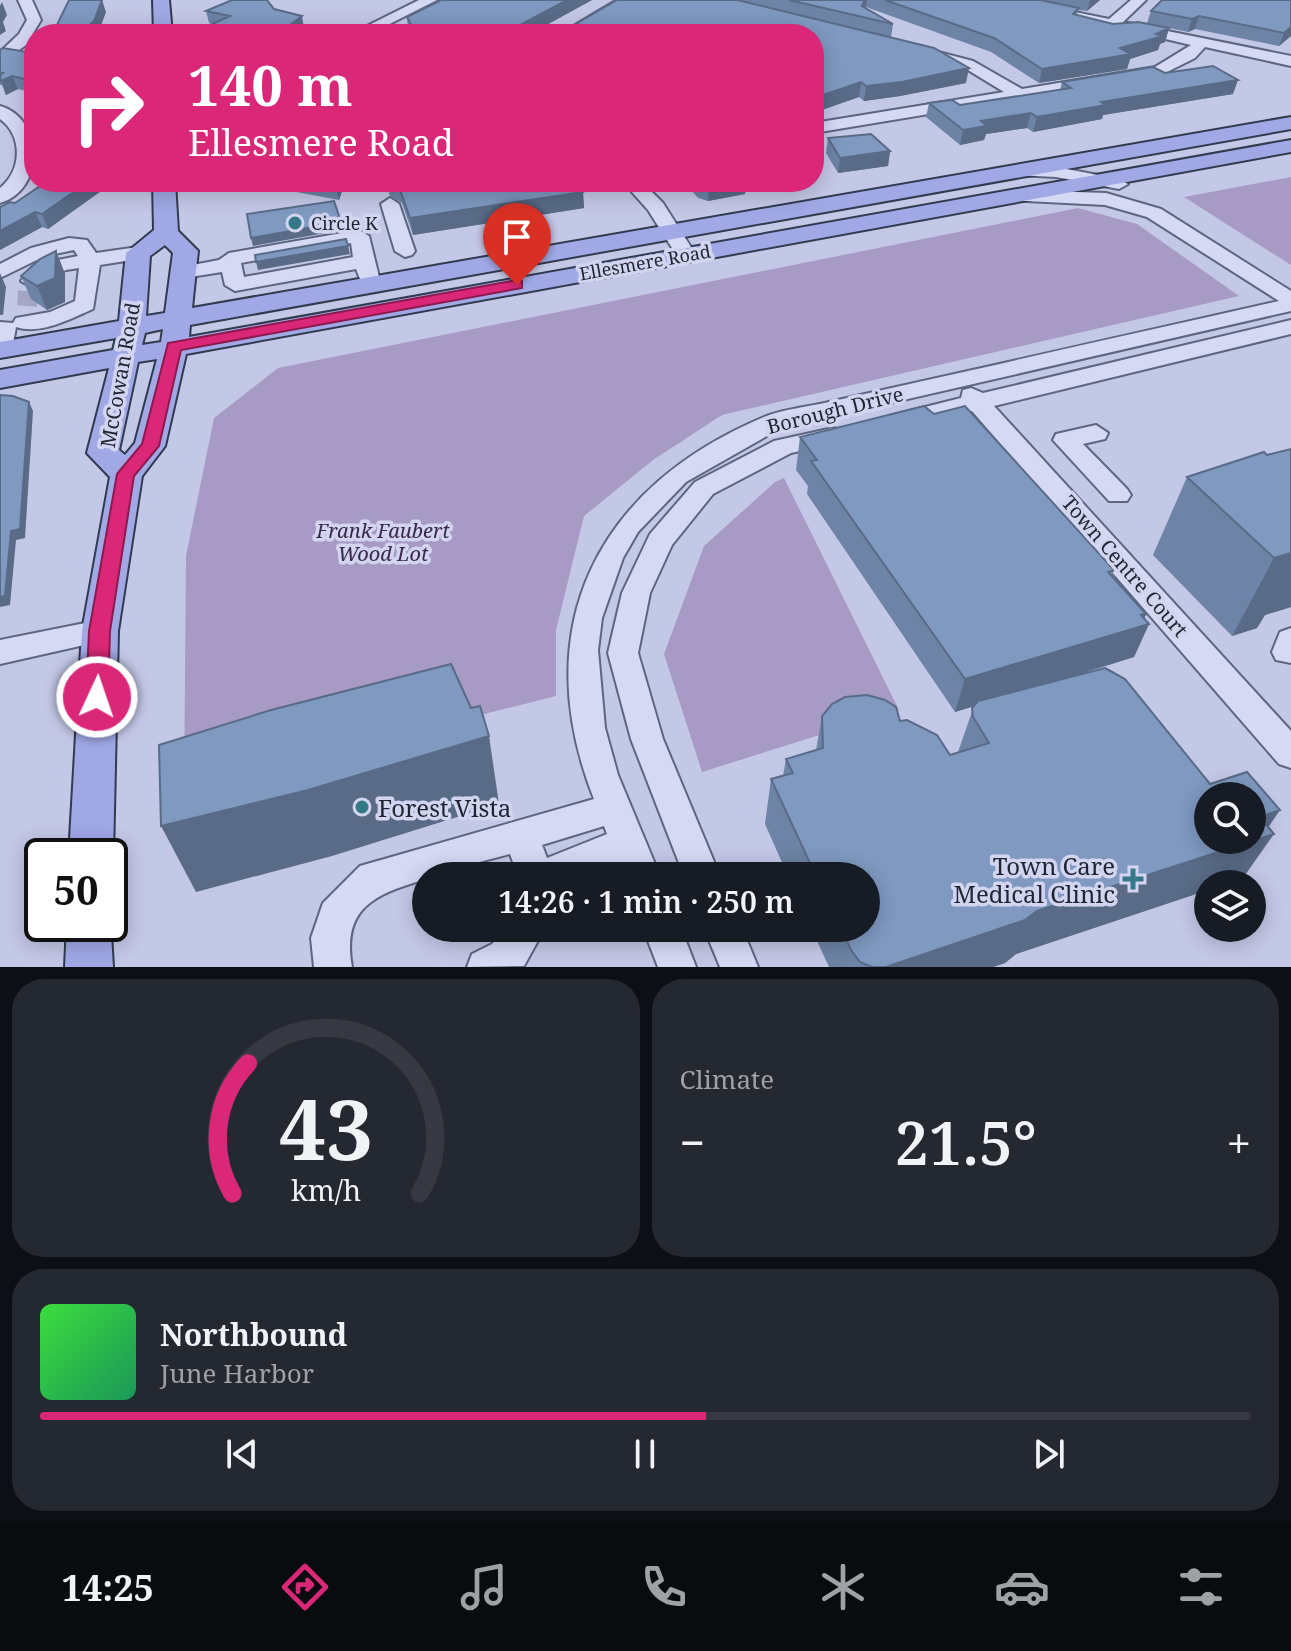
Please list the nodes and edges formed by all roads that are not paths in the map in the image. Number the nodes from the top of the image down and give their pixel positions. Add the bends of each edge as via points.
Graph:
1 (25, 0) edge
2 (161, 0) edge
3 (430, 0) edge
4 (627, 0) edge
5 (1139, 0) edge
6 (1059, 13) edge
7 (33, 24) edge
8 (162, 24) edge
9 (379, 24) edge
10 (585, 24) edge
11 (1112, 24) junction
12 (24, 39) edge
13 (1201, 43) junction
14 (900, 47) edge
15 (0, 59) edge
16 (1291, 61) edge
17 (1019, 94) junction
18 (0, 111) edge
19 (1291, 123) edge
20 (824, 126) edge
21 (24, 137) edge
22 (1291, 146) edge
23 (24, 154) edge
24 (1023, 171) junction
25 (1103, 180) junction
26 (164, 192) edge
27 (640, 192) edge
28 (1014, 196) junction
29 (0, 197) edge
30 (390, 204) dead end
31 (166, 233) junction
32 (680, 244) junction
33 (405, 251) dead end
34 (138, 253) junction
35 (0, 272) edge
36 (184, 272) junction
37 (367, 273) junction
38 (1291, 300) edge
39 (39, 305) edge
40 (1291, 327) edge
41 (176, 333) junction
42 (128, 342) junction
43 (0, 379) edge
44 (958, 380) junction
45 (978, 403) junction
46 (1096, 433) dead end
47 (126, 474) junction
48 (1118, 495) dead end
49 (100, 631) junction
50 (0, 652) edge
51 (1291, 754) edge
52 (615, 808) junction
53 (521, 836) junction
54 (92, 838) edge
55 (628, 842) junction
56 (530, 862) edge
57 (578, 862) edge
58 (636, 862) edge
59 (696, 862) edge
60 (90, 942) edge
61 (521, 942) edge
62 (667, 942) edge
63 (729, 942) edge
64 (89, 967) edge
65 (333, 967) edge
66 (486, 967) edge
67 (677, 967) edge
68 (739, 967) edge

1 - 7 street
2 - 8 main road
3 - 9 street
4 - 10 street
5 - 11 street
6 - 11 street
11 - 13 street
12 - 15 street
13 - 16 street
13 - 17 street via 1159,71
14 - 17 street via 968,64
17 - 20 street
18 - 21 street via 20,125
19 - 24 main road, Ellesmere Road
22 - 25 main road, Ellesmere Road
23 - 29 street via 19,181
24 - 25 street
24 - 32 main road, Ellesmere Road
25 - 28 main road, Ellesmere Road
25 - 38 street via 1165,200 1260,267
26 - 31 main road, McCowan Road
27 - 32 street
28 - 32 main road, Ellesmere Road
28 - 38 street via 1106,199 1154,213
30 - 33 street
31 - 34 main road
31 - 36 main road, McCowan Road via 186,251
32 - 37 main road, Ellesmere Road
32 - 41 main road, Ellesmere Road
34 - 39 street
34 - 42 main road, McCowan Road
35 - 39 street via 66,243 80,244
36 - 37 street via 231,264 235,285 270,264 330,253
36 - 41 main road, McCowan Road
37 - 41 main road, Ellesmere Road
38 - 44 street, Borough Drive
39 - 42 main road, Ellesmere Road
40 - 45 street, Borough Drive
41 - 42 main road, Ellesmere Road
41 - 47 main road, McCowan Road via 150,446
42 - 43 main road, Ellesmere Road
42 - 47 main road, McCowan Road via 103,453
44 - 45 street, Town Centre Court
44 - 52 street, Borough Drive via 773,422 677,476 628,526 597,584 583,650 589,728
45 - 51 street, Town Centre Court
45 - 59 street, Borough Drive via 783,447 704,488 660,541 636,593 623,653 647,739
46 - 48 street via 1065,440
47 - 49 main road, McCowan Road
49 - 50 street
49 - 54 main road, McCowan Road
52 - 53 street
52 - 55 street, Borough Drive
53 - 56 street
53 - 65 street via 373,878 333,919 327,943
55 - 57 street
55 - 58 street, Borough Drive
60 - 64 main road
61 - 66 street via 500,963
62 - 67 street
63 - 68 street

